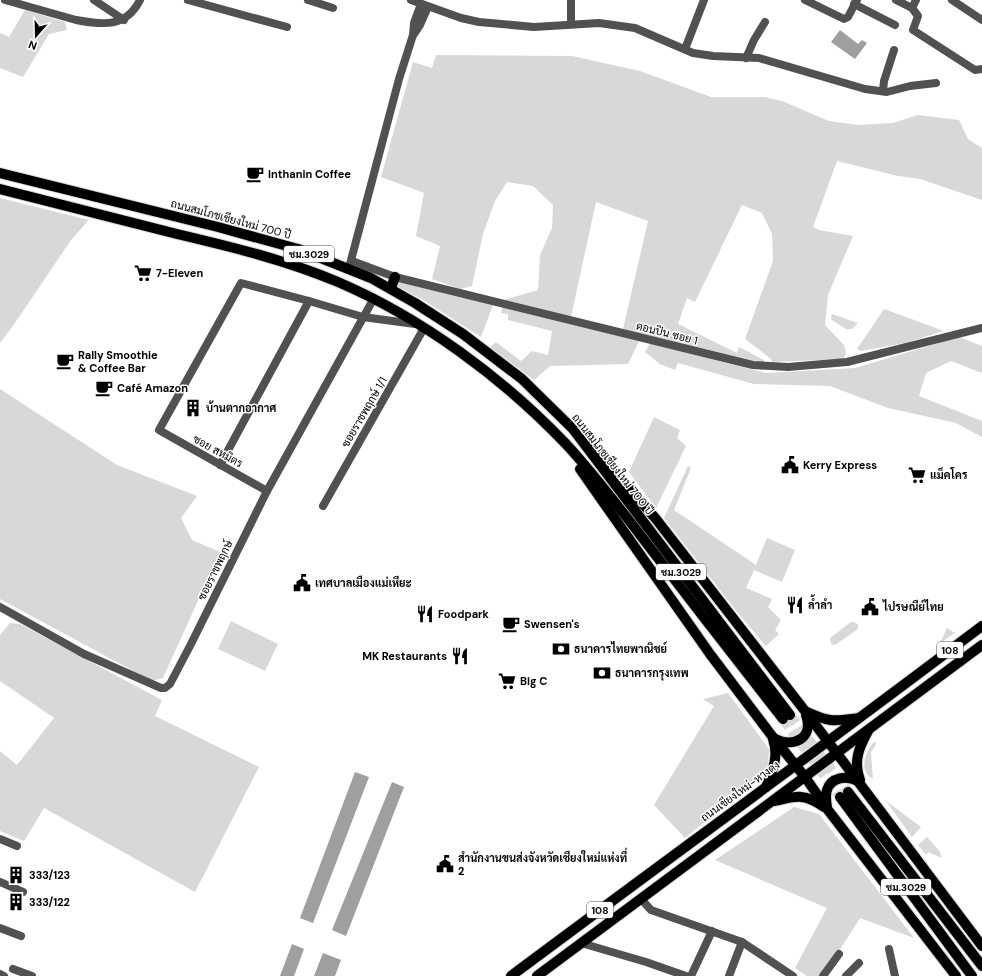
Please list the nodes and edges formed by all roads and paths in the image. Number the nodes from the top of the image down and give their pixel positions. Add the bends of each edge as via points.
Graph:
1 (5, 0) edge
2 (94, 0) edge
3 (140, 0) edge
4 (188, 0) edge
5 (308, 0) edge
6 (411, 0) edge
7 (571, 0) edge
8 (704, 0) edge
9 (805, 0) edge
10 (896, 0) edge
11 (916, 0) edge
12 (952, 0) edge
13 (856, 2) edge
14 (425, 6) junction
15 (333, 8) dead end
16 (912, 8) junction
17 (124, 20) junction
18 (982, 20) edge
19 (765, 22) dead end
20 (571, 24) junction
21 (895, 25) dead end
22 (288, 27) dead end
23 (684, 49) junction
24 (894, 50) dead end
25 (746, 58) junction
26 (982, 69) edge
27 (936, 83) dead end
28 (883, 91) junction
29 (0, 173) edge
30 (0, 190) edge
31 (350, 265) junction
32 (395, 277) junction
33 (391, 288) junction
34 (374, 298) junction
35 (309, 301) junction
36 (363, 317) junction
37 (422, 326) junction
38 (982, 328) edge
39 (573, 429) junction
40 (566, 445) junction
41 (220, 465) junction
42 (267, 491) junction
43 (323, 506) dead end
44 (0, 607) edge
45 (982, 626) edge
46 (982, 645) edge
47 (805, 711) junction
48 (860, 718) junction
49 (868, 729) junction
50 (773, 738) junction
51 (828, 742) junction
52 (836, 753) junction
53 (796, 765) junction
54 (805, 777) junction
55 (861, 785) junction
56 (766, 787) junction
57 (771, 802) junction
58 (828, 810) junction
59 (0, 839) edge
60 (16, 846) dead end
61 (0, 882) edge
62 (23, 892) dead end
63 (641, 899) junction
64 (0, 928) edge
65 (712, 931) junction
66 (21, 936) dead end
67 (742, 942) junction
68 (581, 943) junction
69 (982, 946) edge
70 (888, 949) dead end
71 (839, 954) dead end
72 (859, 963) dead end
73 (982, 966) edge
74 (13, 969) dead end
75 (0, 974) edge
76 (4, 976) edge
77 (32, 976) edge
78 (511, 976) edge
79 (537, 976) edge
80 (686, 976) edge
81 (691, 976) edge
82 (729, 976) edge
83 (793, 976) edge
84 (823, 976) edge
85 (846, 976) edge
86 (895, 976) edge
87 (956, 976) edge
88 (972, 976) edge

1 - 17 street via 87,22 108,23
2 - 17 street
3 - 17 street via 133,12
4 - 22 street
5 - 15 street
6 - 14 street
7 - 20 street
8 - 23 street
9 - 13 street via 844,19 848,17
10 - 16 street
11 - 16 street
12 - 18 street
13 - 21 street
14 - 20 street via 480,22 534,26
14 - 31 street via 399,79
16 - 26 street via 918,16 913,30 975,70
19 - 25 street
20 - 23 street via 599,23 635,28
23 - 25 street via 713,56
24 - 28 street
25 - 28 street via 759,58 865,89
27 - 28 street
29 - 31 main road, ถนนสมโภชเชียงใหม่ 700 ปี / ชม.3029 via 259,238
30 - 34 main road, ถนนสมโภชเชียงใหม่ 700 ปี / ชม.3029 via 293,264
31 - 32 street, ดอนปิน ซอย 1
31 - 33 main road, ถนนสมโภชเชียงใหม่ 700 ปี / ชม.3029
32 - 33 main road
32 - 38 street, ดอนปิน ซอย 1 via 754,365 788,367 847,362
33 - 39 main road, ถนนสมโภชเชียงใหม่ 700 ปี / ชม.3029 via 464,334 503,364 533,389
34 - 36 street, ซอยราชพฤกษ์
34 - 37 main road, ถนนสมโภชเชียงใหม่ 700 ปี / ชม.3029
35 - 36 street
35 - 41 street
35 - 41 street, ซอย สหมิตร via 241,283 159,430
36 - 37 street
36 - 42 street, ซอยราชพฤกษ์
37 - 40 main road, ถนนสมโภชเชียงใหม่ 700 ปี / ชม.3029 via 505,387 543,420
37 - 43 street, ซอยราชพฤกษ์ 1/1
39 - 40 main road, ถนนสมโภชเชียงใหม่ 700 ปี / ชม.3029 via 787,718 607,492
39 - 47 main road via 597,450 656,519
40 - 50 main road via 669,597
41 - 42 street, ซอย สหมิตร
42 - 44 street, ซอยราชพฤกษ์ via 191,644 165,688 155,686 84,654
45 - 48 main road, ถนนเชียงใหม่-หางดง / 108
46 - 49 main road, 108
47 - 48 main road via 827,721
47 - 50 main road via 808,726 804,736 792,743 784,743
47 - 51 main road
48 - 51 main road, ถนนเชียงใหม่-หางดง / 108
49 - 52 main road, 108
49 - 55 main road via 857,759
50 - 53 main road
50 - 56 main road via 776,761
51 - 52 main road
51 - 53 main road, ถนนเชียงใหม่-หางดง / 108
52 - 54 main road, 108
52 - 55 main road
53 - 54 main road
53 - 56 main road, ถนนเชียงใหม่-หางดง / 108
54 - 57 main road, 108
54 - 58 main road
55 - 58 main road via 848,777 830,784 825,798
55 - 69 main road
56 - 78 main road, ถนนเชียงใหม่-หางดง / 108
57 - 58 main road via 804,796
57 - 63 main road, 108
58 - 87 main road
59 - 60 street
61 - 62 street
63 - 65 street via 651,910
63 - 68 main road, 108
64 - 66 street
65 - 67 street
65 - 81 street
67 - 82 street
67 - 83 street
68 - 79 main road, 108
68 - 80 street
70 - 86 street
71 - 84 street
72 - 85 street
73 - 88 main road, ชม.3029 via 844,795
74 - 77 street
75 - 76 street

